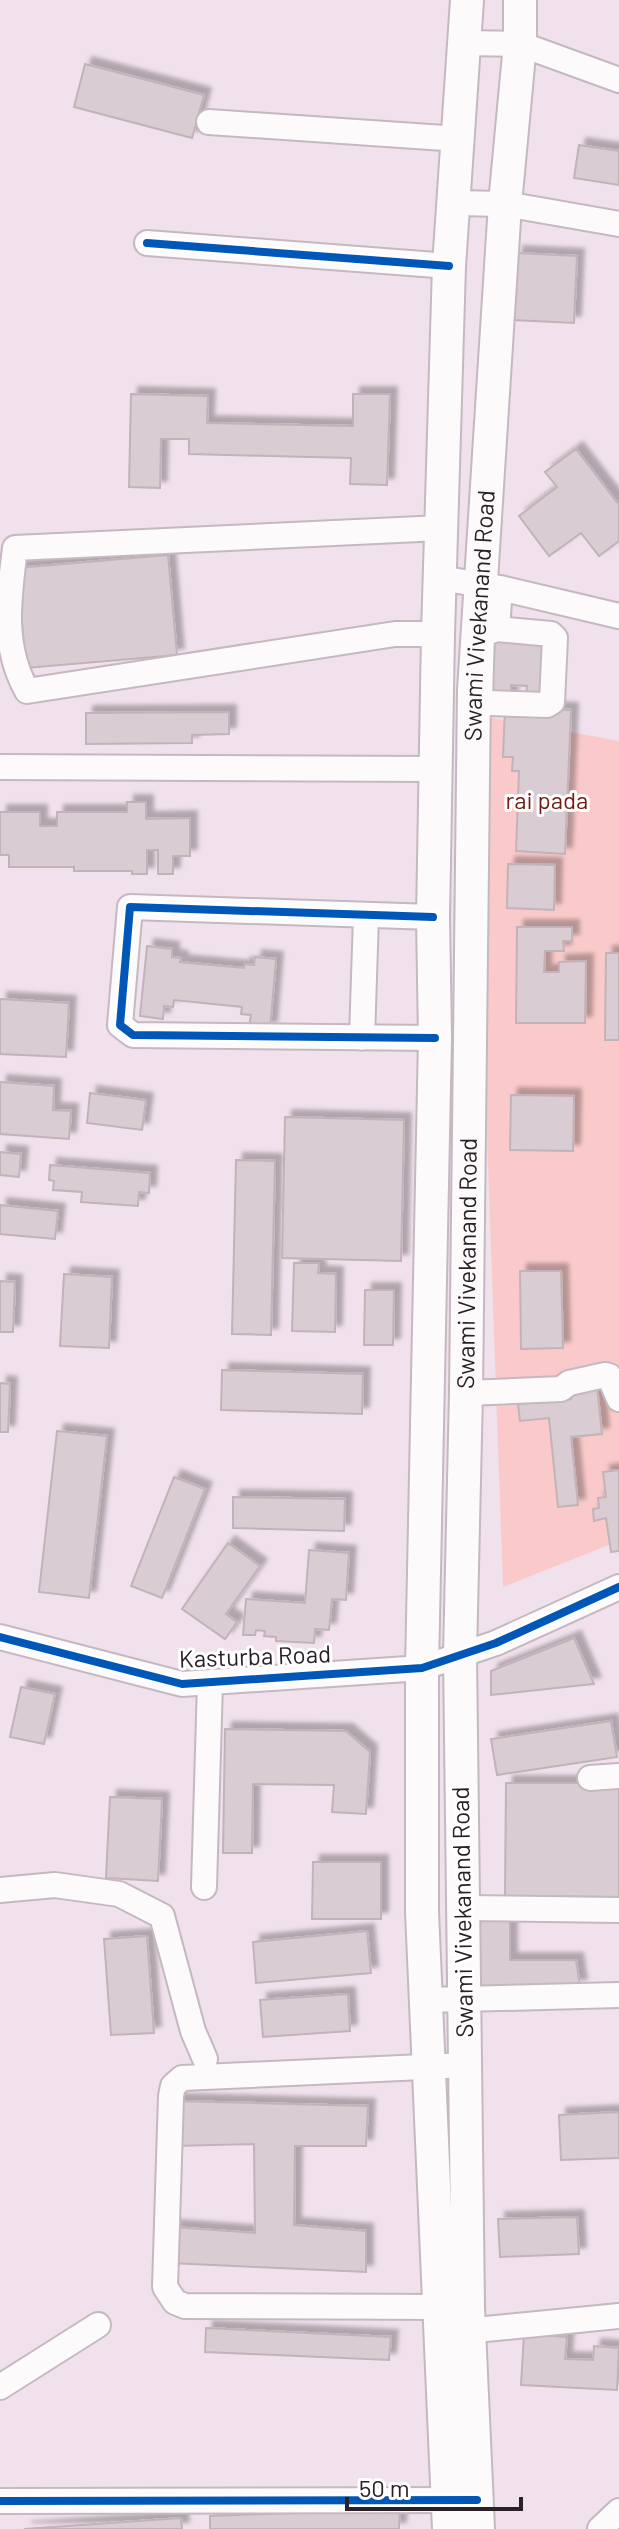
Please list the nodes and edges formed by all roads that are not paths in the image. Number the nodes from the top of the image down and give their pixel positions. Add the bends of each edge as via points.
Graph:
1 (467, 0) edge
2 (520, 0) edge
3 (463, 43) junction
4 (520, 44) junction
5 (619, 80) edge
6 (209, 122) dead end
7 (459, 139) junction
8 (455, 203) junction
9 (505, 204) junction
10 (619, 224) edge
11 (147, 243) dead end
12 (449, 266) junction
13 (441, 528) junction
14 (440, 578) junction
15 (489, 586) junction
16 (619, 616) edge
17 (497, 629) junction
18 (438, 634) junction
19 (477, 690) junction
20 (0, 767) edge
21 (435, 769) junction
22 (366, 916) junction
23 (433, 917) junction
24 (362, 1038) junction
25 (435, 1038) junction
26 (466, 1393) junction
27 (619, 1399) edge
28 (619, 1587) edge
29 (0, 1637) edge
30 (460, 1655) junction
31 (422, 1668) junction
32 (210, 1683) junction
33 (619, 1776) edge
34 (590, 1778) dead end
35 (204, 1887) dead end
36 (0, 1890) edge
37 (463, 1908) junction
38 (618, 1910) edge
39 (619, 1995) edge
40 (463, 1998) junction
41 (426, 2000) junction
42 (205, 2059) dead end
43 (466, 2065) junction
44 (429, 2067) junction
45 (619, 2316) edge
46 (454, 2320) junction
47 (98, 2325) dead end
48 (0, 2387) edge
49 (0, 2501) edge
50 (619, 2511) edge
51 (463, 2515) edge
52 (600, 2529) edge

1 - 3 main road, Swami Vivekanand Road
2 - 4 main road, Swami Vivekanand Road
3 - 4 street
3 - 7 main road, Swami Vivekanand Road
4 - 5 street
4 - 9 main road, Swami Vivekanand Road
6 - 7 street
7 - 8 main road, Swami Vivekanand Road
8 - 9 street
8 - 12 main road, Swami Vivekanand Road
9 - 10 street
9 - 15 main road, Swami Vivekanand Road
11 - 12 street
12 - 13 main road, Swami Vivekanand Road
13 - 14 main road, Swami Vivekanand Road
13 - 18 street via 15,548 7,614 16,671 27,691 395,634
14 - 15 street
14 - 18 main road, Swami Vivekanand Road
15 - 16 street
15 - 17 street
15 - 19 main road, Swami Vivekanand Road
17 - 19 street via 482,634
17 - 19 street via 555,638 552,702 488,703 480,701
18 - 21 main road, Swami Vivekanand Road
19 - 26 main road, Swami Vivekanand Road
20 - 21 street
21 - 23 main road, Swami Vivekanand Road
22 - 23 street
22 - 24 street
22 - 24 street via 130,907 120,1025 133,1035
23 - 25 main road, Swami Vivekanand Road
24 - 25 street
25 - 31 main road, Swami Vivekanand Road
26 - 27 street via 561,1389 605,1375
26 - 30 main road, Swami Vivekanand Road
28 - 30 street, Kasturba Road
29 - 32 street, Kasturba Road via 182,1684
30 - 31 street, Kasturba Road
30 - 37 main road, Swami Vivekanand Road
31 - 32 street, Kasturba Road
31 - 41 main road, Swami Vivekanand Road
32 - 35 street
33 - 34 street
36 - 42 street via 55,1885 119,1894 162,1916
37 - 38 street
37 - 40 main road, Swami Vivekanand Road
39 - 40 street
40 - 41 street
40 - 43 main road, Swami Vivekanand Road
41 - 44 main road, Swami Vivekanand Road
43 - 44 street
43 - 46 main road, Swami Vivekanand Road
44 - 46 main road, Swami Vivekanand Road
44 - 46 street via 177,2081 171,2096 165,2287 185,2306
45 - 46 street
46 - 51 main road, Swami Vivekanand Road
47 - 48 street
49 - 51 street
50 - 52 street

